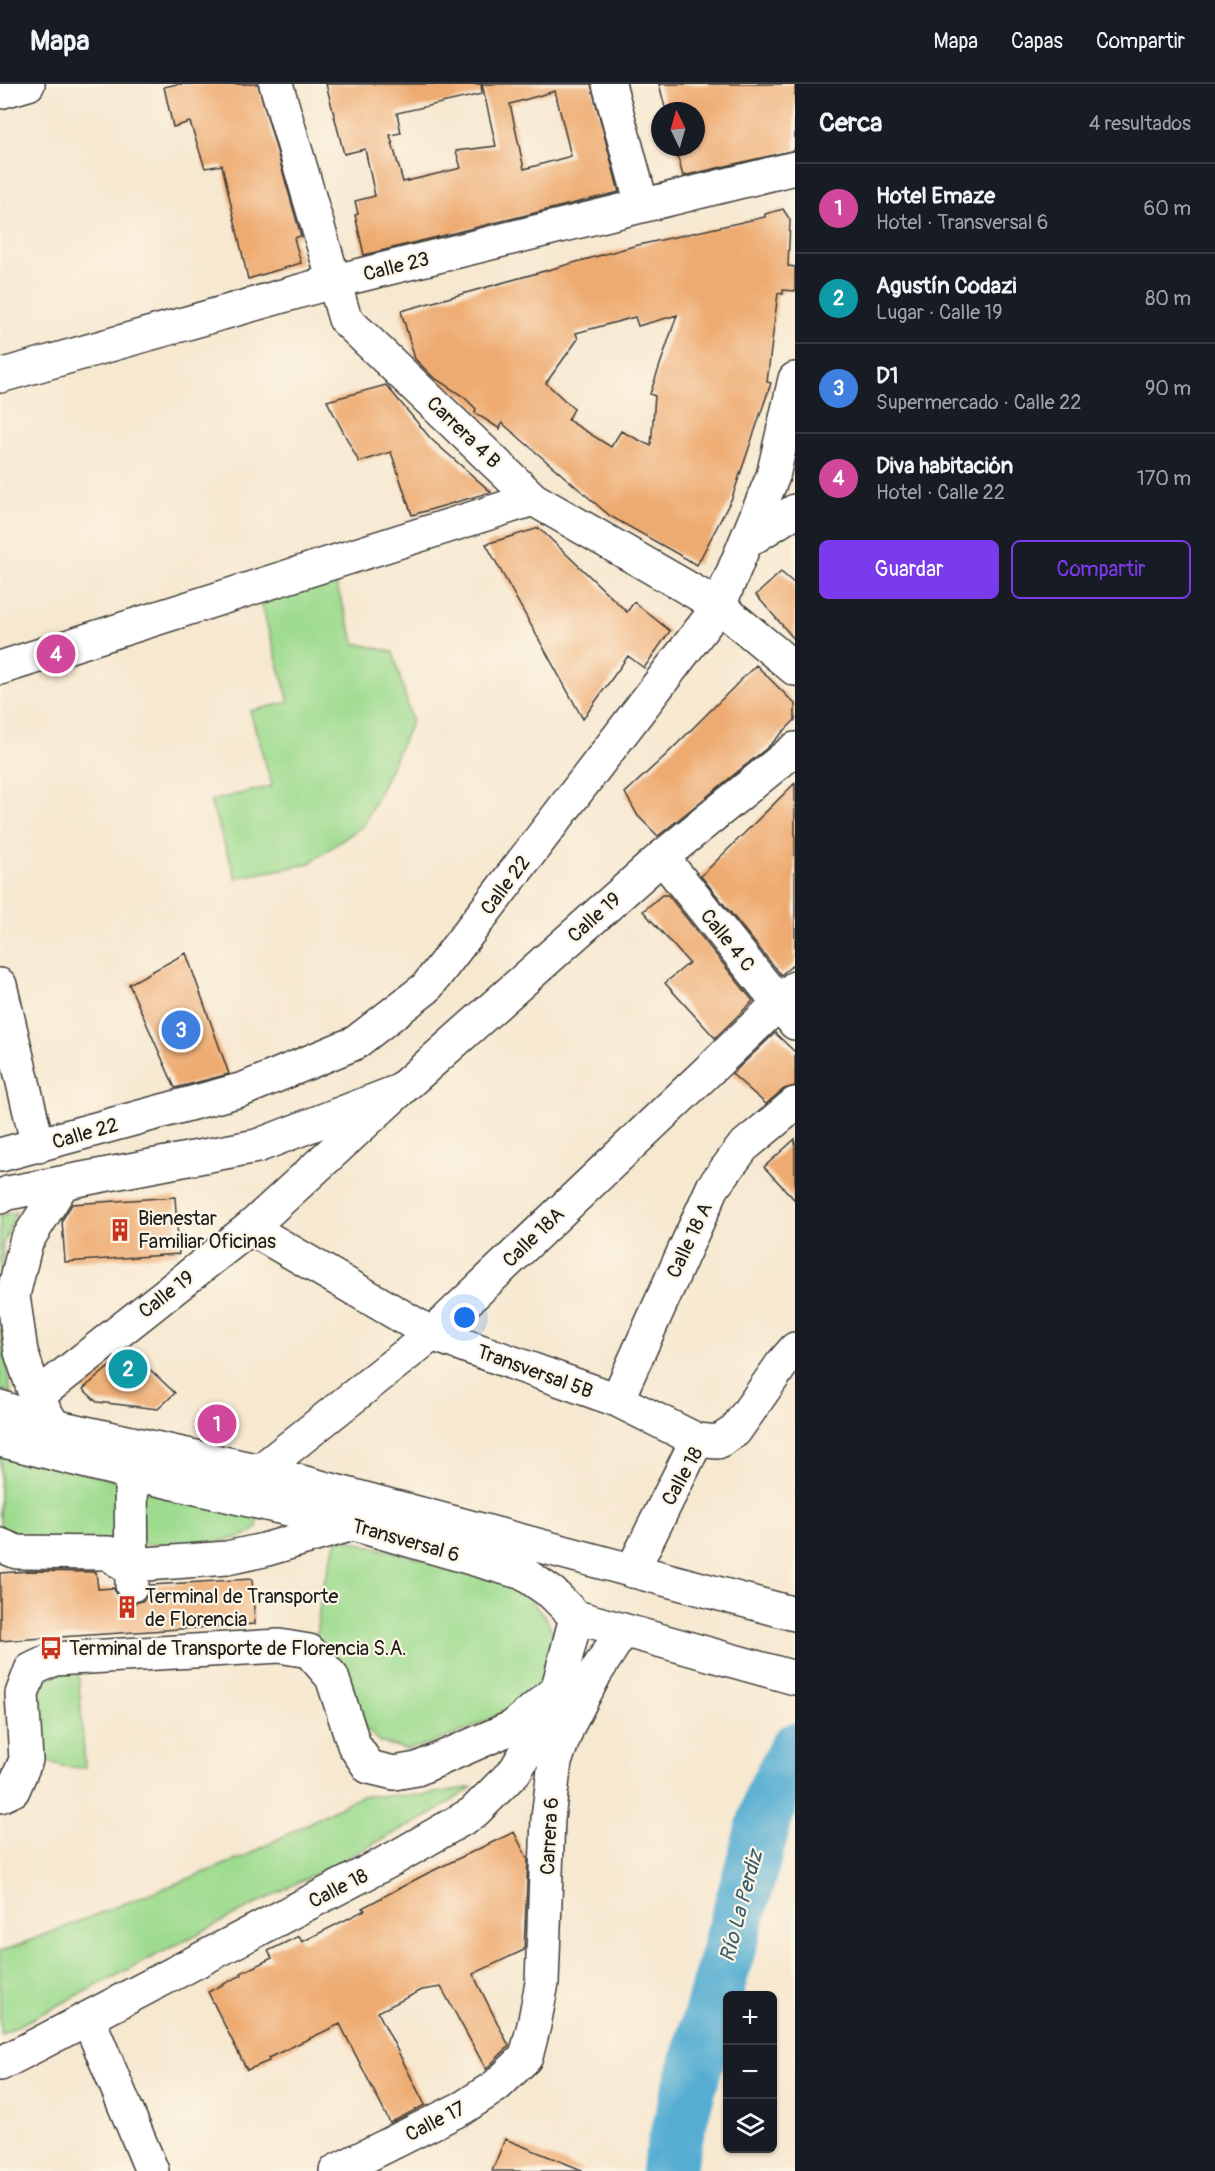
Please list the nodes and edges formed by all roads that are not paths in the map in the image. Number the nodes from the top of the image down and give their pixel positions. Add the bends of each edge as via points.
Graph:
1 (28, 84) edge
2 (276, 84) edge
3 (609, 84) edge
4 (0, 92) edge
5 (795, 168) edge
6 (642, 205) junction
7 (332, 282) junction
8 (0, 376) edge
9 (795, 379) edge
10 (533, 499) junction
11 (795, 511) edge
12 (746, 542) junction
13 (719, 606) junction
14 (0, 668) edge
15 (795, 669) edge
16 (795, 749) edge
17 (662, 857) junction
18 (0, 985) edge
19 (789, 1005) edge
20 (399, 1091) junction
21 (795, 1104) edge
22 (38, 1146) junction
23 (0, 1155) edge
24 (63, 1183) junction
25 (0, 1197) edge
26 (250, 1228) junction
27 (432, 1334) junction
28 (795, 1349) edge
29 (36, 1397) junction
30 (616, 1400) junction
31 (0, 1407) edge
32 (54, 1426) junction
33 (0, 1440) edge
34 (697, 1440) junction
35 (260, 1471) junction
36 (131, 1473) junction
37 (353, 1524) junction
38 (0, 1545) edge
39 (632, 1571) junction
40 (132, 1576) junction
41 (795, 1614) edge
42 (576, 1617) junction
43 (623, 1630) junction
44 (795, 1678) edge
45 (557, 1690) junction
46 (0, 1796) edge
47 (88, 2018) junction
48 (526, 2057) joint
49 (0, 2064) edge
50 (152, 2171) edge
51 (336, 2171) edge

1 - 4 main road
2 - 7 main road, Carrera 4 B
3 - 6 main road
5 - 6 main road, Calle 23
6 - 7 main road, Calle 23
7 - 8 main road, Calle 23
7 - 10 main road, Carrera 4 B via 345,319
9 - 12 main road, Calle 22 via 773,476
10 - 13 main road, Carrera 4 B
10 - 14 main road
11 - 12 main road
12 - 13 main road, Calle 22
13 - 15 main road, Carrera 4 B
13 - 22 main road, Calle 22 via 426,988 355,1043 244,1089
16 - 17 main road, Calle 19
17 - 19 main road, Calle 4 C
17 - 20 main road, Calle 19
18 - 22 main road
19 - 27 main road, Calle 18A
20 - 24 main road, Calle 19 via 256,1146
20 - 26 main road, Calle 19
21 - 30 main road, Calle 18 A via 743,1147 714,1187
22 - 23 main road, Calle 22
24 - 25 main road, Calle 19
24 - 29 main road via 26,1242 13,1295 21,1352
26 - 27 main road, Transversal 5B
26 - 29 main road, Calle 19
27 - 30 main road, Transversal 5B
27 - 35 main road, Calle 18A
28 - 34 main road, Calle 18 via 735,1431 718,1442
29 - 32 main road
30 - 34 main road, Transversal 5B
31 - 32 main road, Transversal 6
32 - 35 main road, Transversal 6
33 - 36 main road, Transversal 6
34 - 39 main road, Calle 18
35 - 39 main road, Transversal 6
36 - 37 main road, Transversal 6
36 - 40 main road
37 - 40 main road via 264,1550
37 - 42 main road, Transversal 6 via 523,1573 552,1593
38 - 40 main road via 17,1552 109,1552
39 - 41 main road, Transversal 6
42 - 43 main road, Transversal 6
42 - 45 main road, Calle 18
43 - 44 main road, Transversal 6
43 - 48 main road, Carrera 6 via 591,1681 555,1762 548,1818 542,1983
45 - 46 main road via 513,1727 417,1769 394,1773 369,1767 354,1745 332,1677 309,1651 279,1646 54,1659 31,1670 22,1694 26,1760 14,1790
45 - 47 main road, Calle 18 via 546,1719 515,1771 473,1813 393,1859
47 - 49 main road, Calle 18
47 - 50 main road
48 - 51 main road, Calle 17 via 496,2086 464,2107

